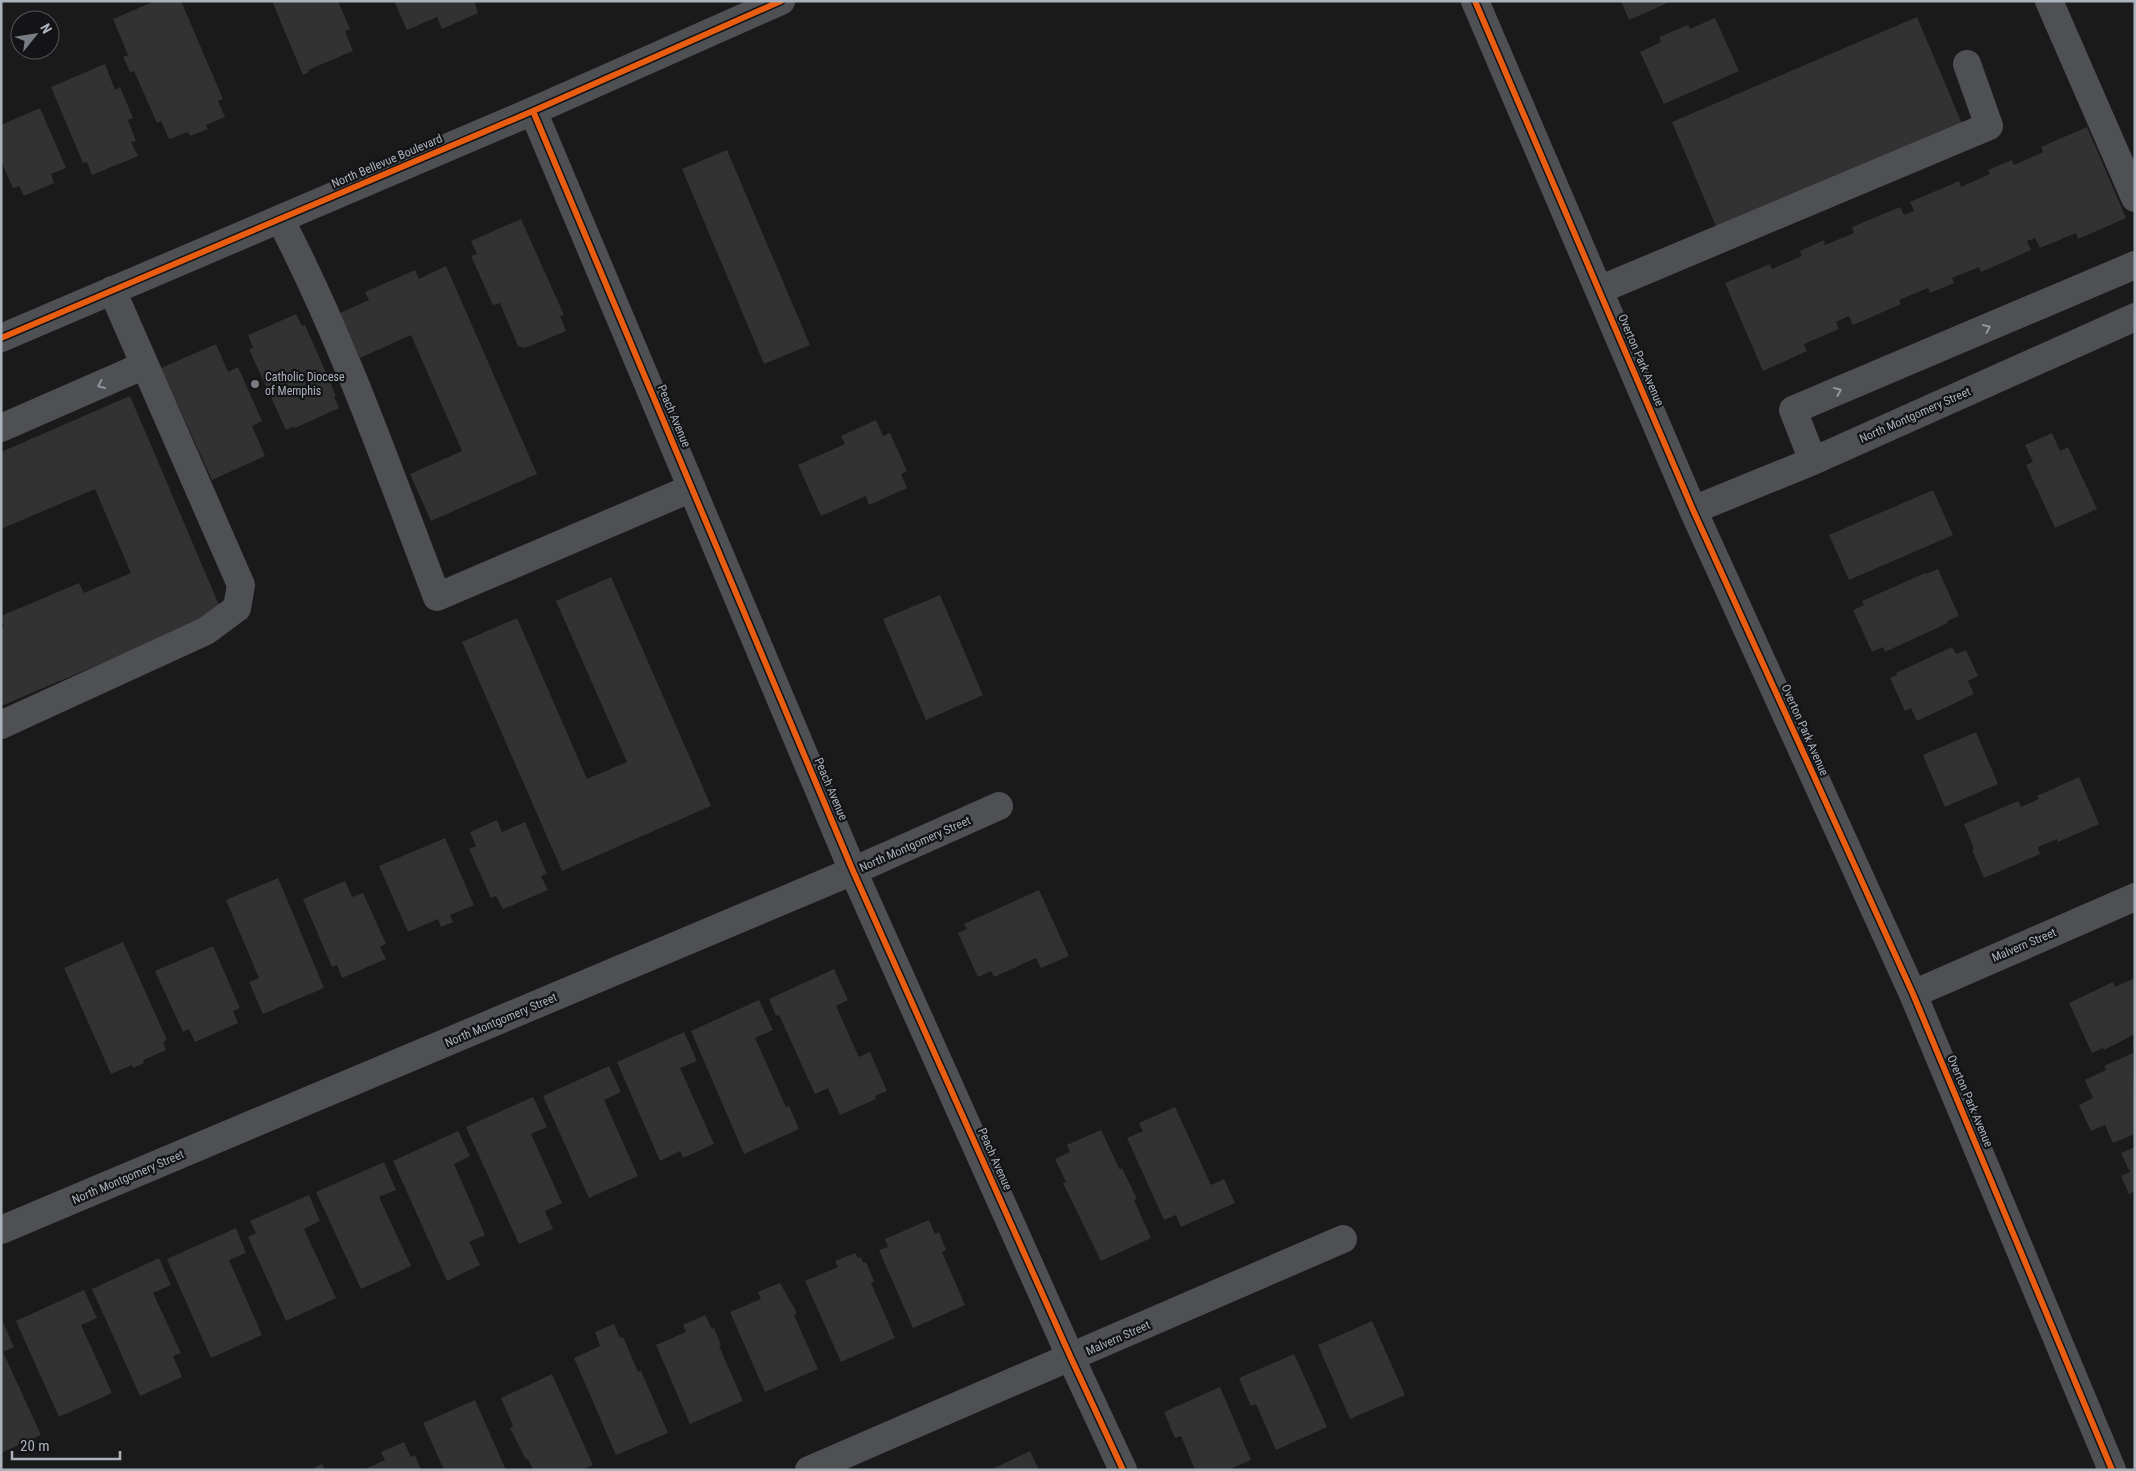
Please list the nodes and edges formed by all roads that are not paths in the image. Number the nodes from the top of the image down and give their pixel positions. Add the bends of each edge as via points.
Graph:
1 (781, 1) edge
2 (1475, 1) edge
3 (2049, 1) edge
4 (1966, 64) dead end
5 (533, 111) junction
6 (2135, 198) edge
7 (280, 219) junction
8 (2135, 265) edge
9 (112, 290) junction
10 (1599, 290) junction
11 (2135, 317) edge
12 (1, 338) edge
13 (145, 365) junction
14 (1, 428) edge
15 (1813, 461) junction
16 (692, 488) junction
17 (1693, 510) junction
18 (1, 725) edge
19 (999, 806) dead end
20 (853, 871) junction
21 (2135, 897) edge
22 (1913, 994) junction
23 (1, 1230) edge
24 (1343, 1239) dead end
25 (1071, 1358) junction
26 (809, 1470) edge
27 (1123, 1470) edge
28 (2112, 1470) edge

1 - 5 street, North Bellevue Boulevard
2 - 10 street, Overton Park Avenue
3 - 6 street
4 - 10 street via 1989,126
5 - 7 street, North Bellevue Boulevard
5 - 16 street, Peach Avenue
7 - 9 street, North Bellevue Boulevard
7 - 16 street via 309,276 355,383 437,597
15 -> 8 street via 1793,410
9 - 12 street, North Bellevue Boulevard
9 - 13 street
10 - 17 street, Overton Park Avenue
11 - 15 street, North Montgomery Street
13 -> 14 street
13 - 18 street via 241,585 237,608 206,631
15 - 17 street, North Montgomery Street
16 - 20 street, Peach Avenue
17 - 22 street, Overton Park Avenue
19 - 20 street, North Montgomery Street
20 - 23 street, North Montgomery Street
20 - 25 street, Peach Avenue
21 - 22 street, Malvern Street
22 - 28 street, Overton Park Avenue
24 - 25 street, Malvern Street
25 - 26 street, Malvern Street
25 - 27 street, Peach Avenue

